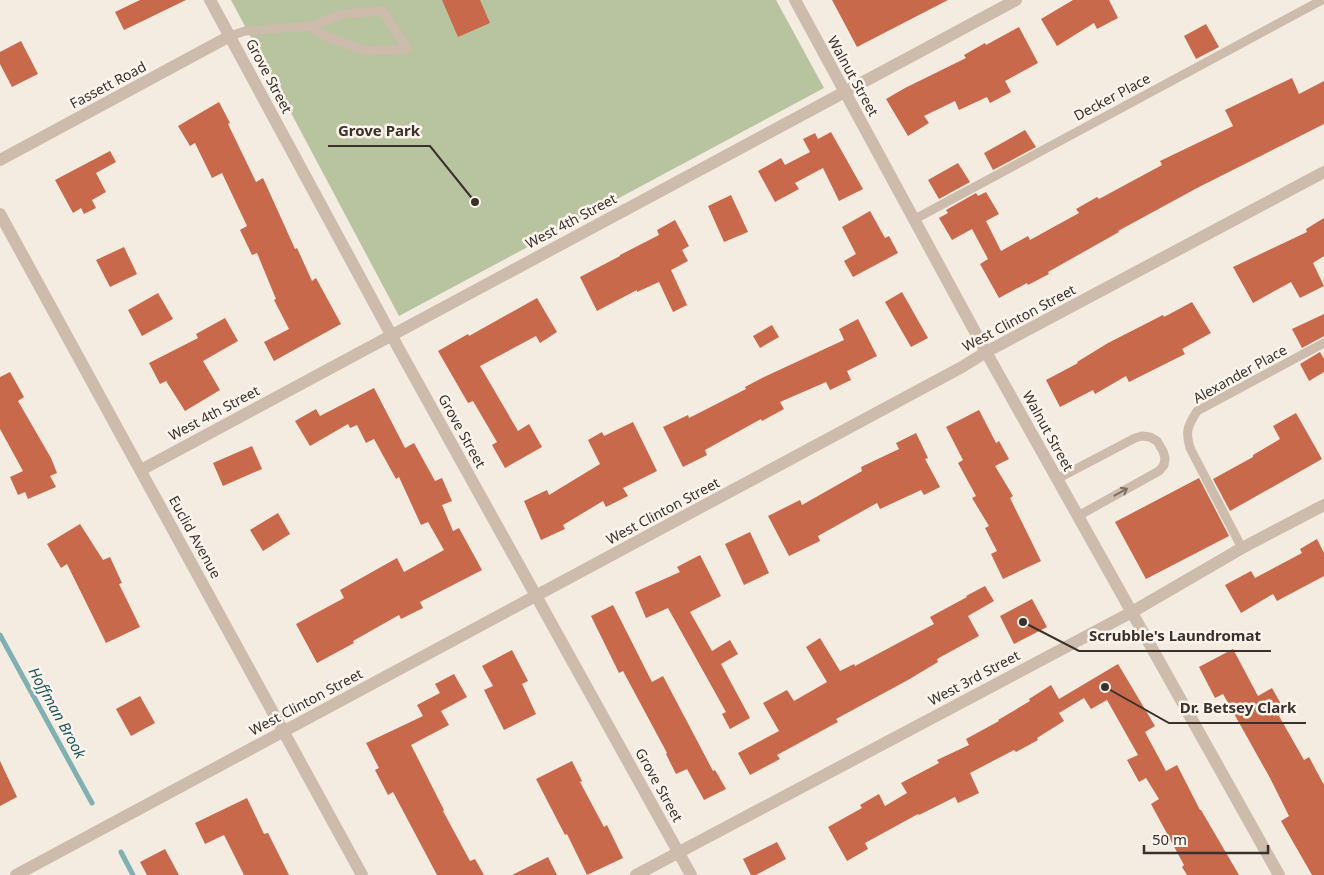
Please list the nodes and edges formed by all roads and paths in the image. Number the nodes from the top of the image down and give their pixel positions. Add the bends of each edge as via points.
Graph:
1 (210, 0) edge
2 (795, 0) edge
3 (1016, 0) edge
4 (1322, 0) edge
5 (312, 26) junction
6 (230, 36) junction
7 (844, 92) junction
8 (0, 160) edge
9 (1324, 172) edge
10 (0, 214) edge
11 (915, 218) junction
12 (391, 335) junction
13 (1324, 343) edge
14 (986, 352) junction
15 (141, 470) junction
16 (1057, 479) junction
17 (1324, 505) edge
18 (1078, 516) junction
19 (1242, 548) junction
20 (536, 596) junction
21 (1132, 612) junction
22 (284, 731) junction
23 (679, 852) junction
24 (16, 875) edge
25 (362, 875) edge
26 (636, 875) edge
27 (691, 875) edge
28 (1279, 875) edge

1 - 6 street, Grove Street
2 - 7 street, Walnut Street
3 - 7 street, West 4th Street
4 - 11 lane, Decker Place
5 - 5 lane via 343,14 383,11 407,50 366,51 322,35
5 - 6 lane via 244,31
6 - 8 street, Fassett Road
6 - 12 street, Grove Street
7 - 11 street, Walnut Street
7 - 12 street, West 4th Street
9 - 14 street, West Clinton Street
10 - 15 street, Euclid Avenue
11 - 14 street, Walnut Street
12 - 15 street, West 4th Street
12 - 20 street, Grove Street
13 - 19 lane, Alexander Place via 1197,411 1188,425 1186,435 1190,448
14 - 16 street, Walnut Street
14 - 20 street, West Clinton Street
15 - 22 street, Euclid Avenue
16 - 18 street, Walnut Street
18 -> 16 lane via 1159,471 1164,465 1164,451 1150,437 1135,438
17 - 19 street, West 3rd Street
18 - 21 street, Walnut Street
19 - 21 street, West 3rd Street
20 - 22 street, West Clinton Street
20 - 23 street, Grove Street
21 - 23 street, West 3rd Street
21 - 28 street, Walnut Street
22 - 24 street, West Clinton Street
22 - 25 street, Euclid Avenue
23 - 26 street, West 3rd Street
23 - 27 street, Grove Street

